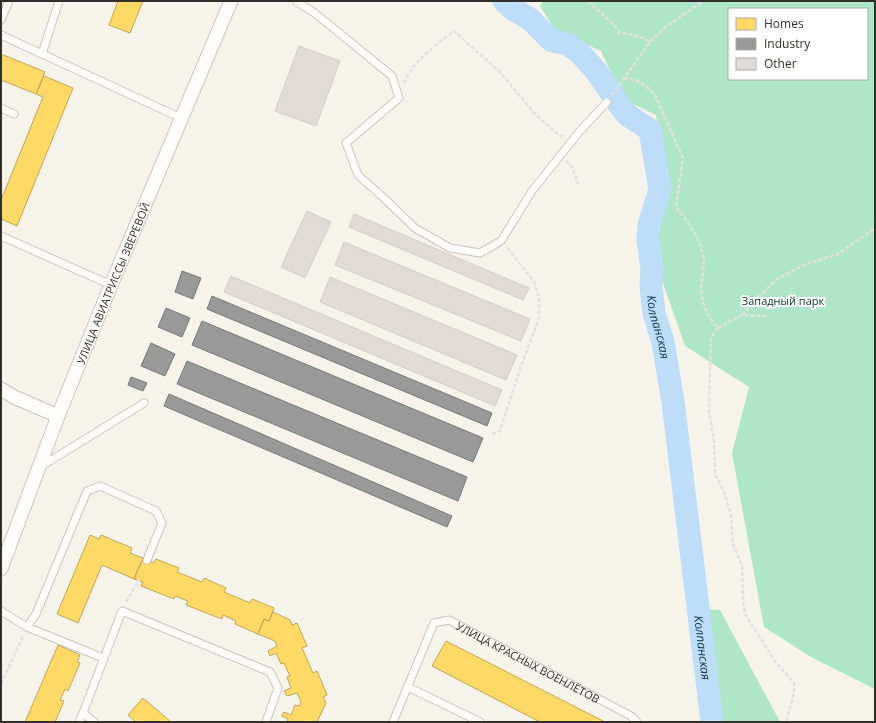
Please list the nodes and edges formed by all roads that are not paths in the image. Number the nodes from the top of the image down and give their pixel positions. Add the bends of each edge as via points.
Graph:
1 (9, 1) edge
2 (59, 1) edge
3 (231, 1) edge
4 (296, 1) edge
5 (1, 20) edge
6 (1, 35) edge
7 (42, 54) junction
8 (607, 102) road end
9 (1, 108) edge
10 (14, 114) dead end
11 (181, 118) junction
12 (1, 236) edge
13 (110, 285) junction
14 (1, 389) edge
15 (144, 402) dead end
16 (58, 416) junction
17 (40, 467) junction
18 (147, 560) dead end
19 (1, 569) edge
20 (1, 611) edge
21 (27, 628) junction
22 (103, 658) junction
23 (408, 686) junction
24 (83, 713) junction
25 (79, 722) edge
26 (94, 722) edge
27 (266, 722) edge
28 (393, 722) edge
29 (480, 722) edge
30 (638, 722) edge

1 - 5 lane
2 - 7 lane
3 - 11 street, УЛИЦА АВИАТРИССЫ ЗВЕРЕВОЙ
4 - 8 lane via 316,14 392,76 399,98 346,143 358,175 415,228 450,248 480,253 501,241 532,191 579,132
6 - 7 lane
7 - 11 lane
9 - 10 lane
11 - 13 street, УЛИЦА АВИАТРИССЫ ЗВЕРЕВОЙ
12 - 13 lane
13 - 16 street, УЛИЦА АВИАТРИССЫ ЗВЕРЕВОЙ
14 - 16 street
15 - 17 lane
16 - 17 street, УЛИЦА АВИАТРИССЫ ЗВЕРЕВОЙ
17 - 19 street, УЛИЦА АВИАТРИССЫ ЗВЕРЕВОЙ
18 - 21 lane via 162,523 156,511 100,486 87,491 36,614
20 - 21 lane
21 - 22 lane
22 - 24 lane
22 - 27 lane via 122,611 270,672 278,688
23 - 28 lane, УЛИЦА КРАСНЫХ ВОЕНЛЁТОВ
23 - 29 lane
23 - 30 lane, УЛИЦА КРАСНЫХ ВОЕНЛЁТОВ via 434,624 449,620
24 - 25 lane
24 - 26 lane

